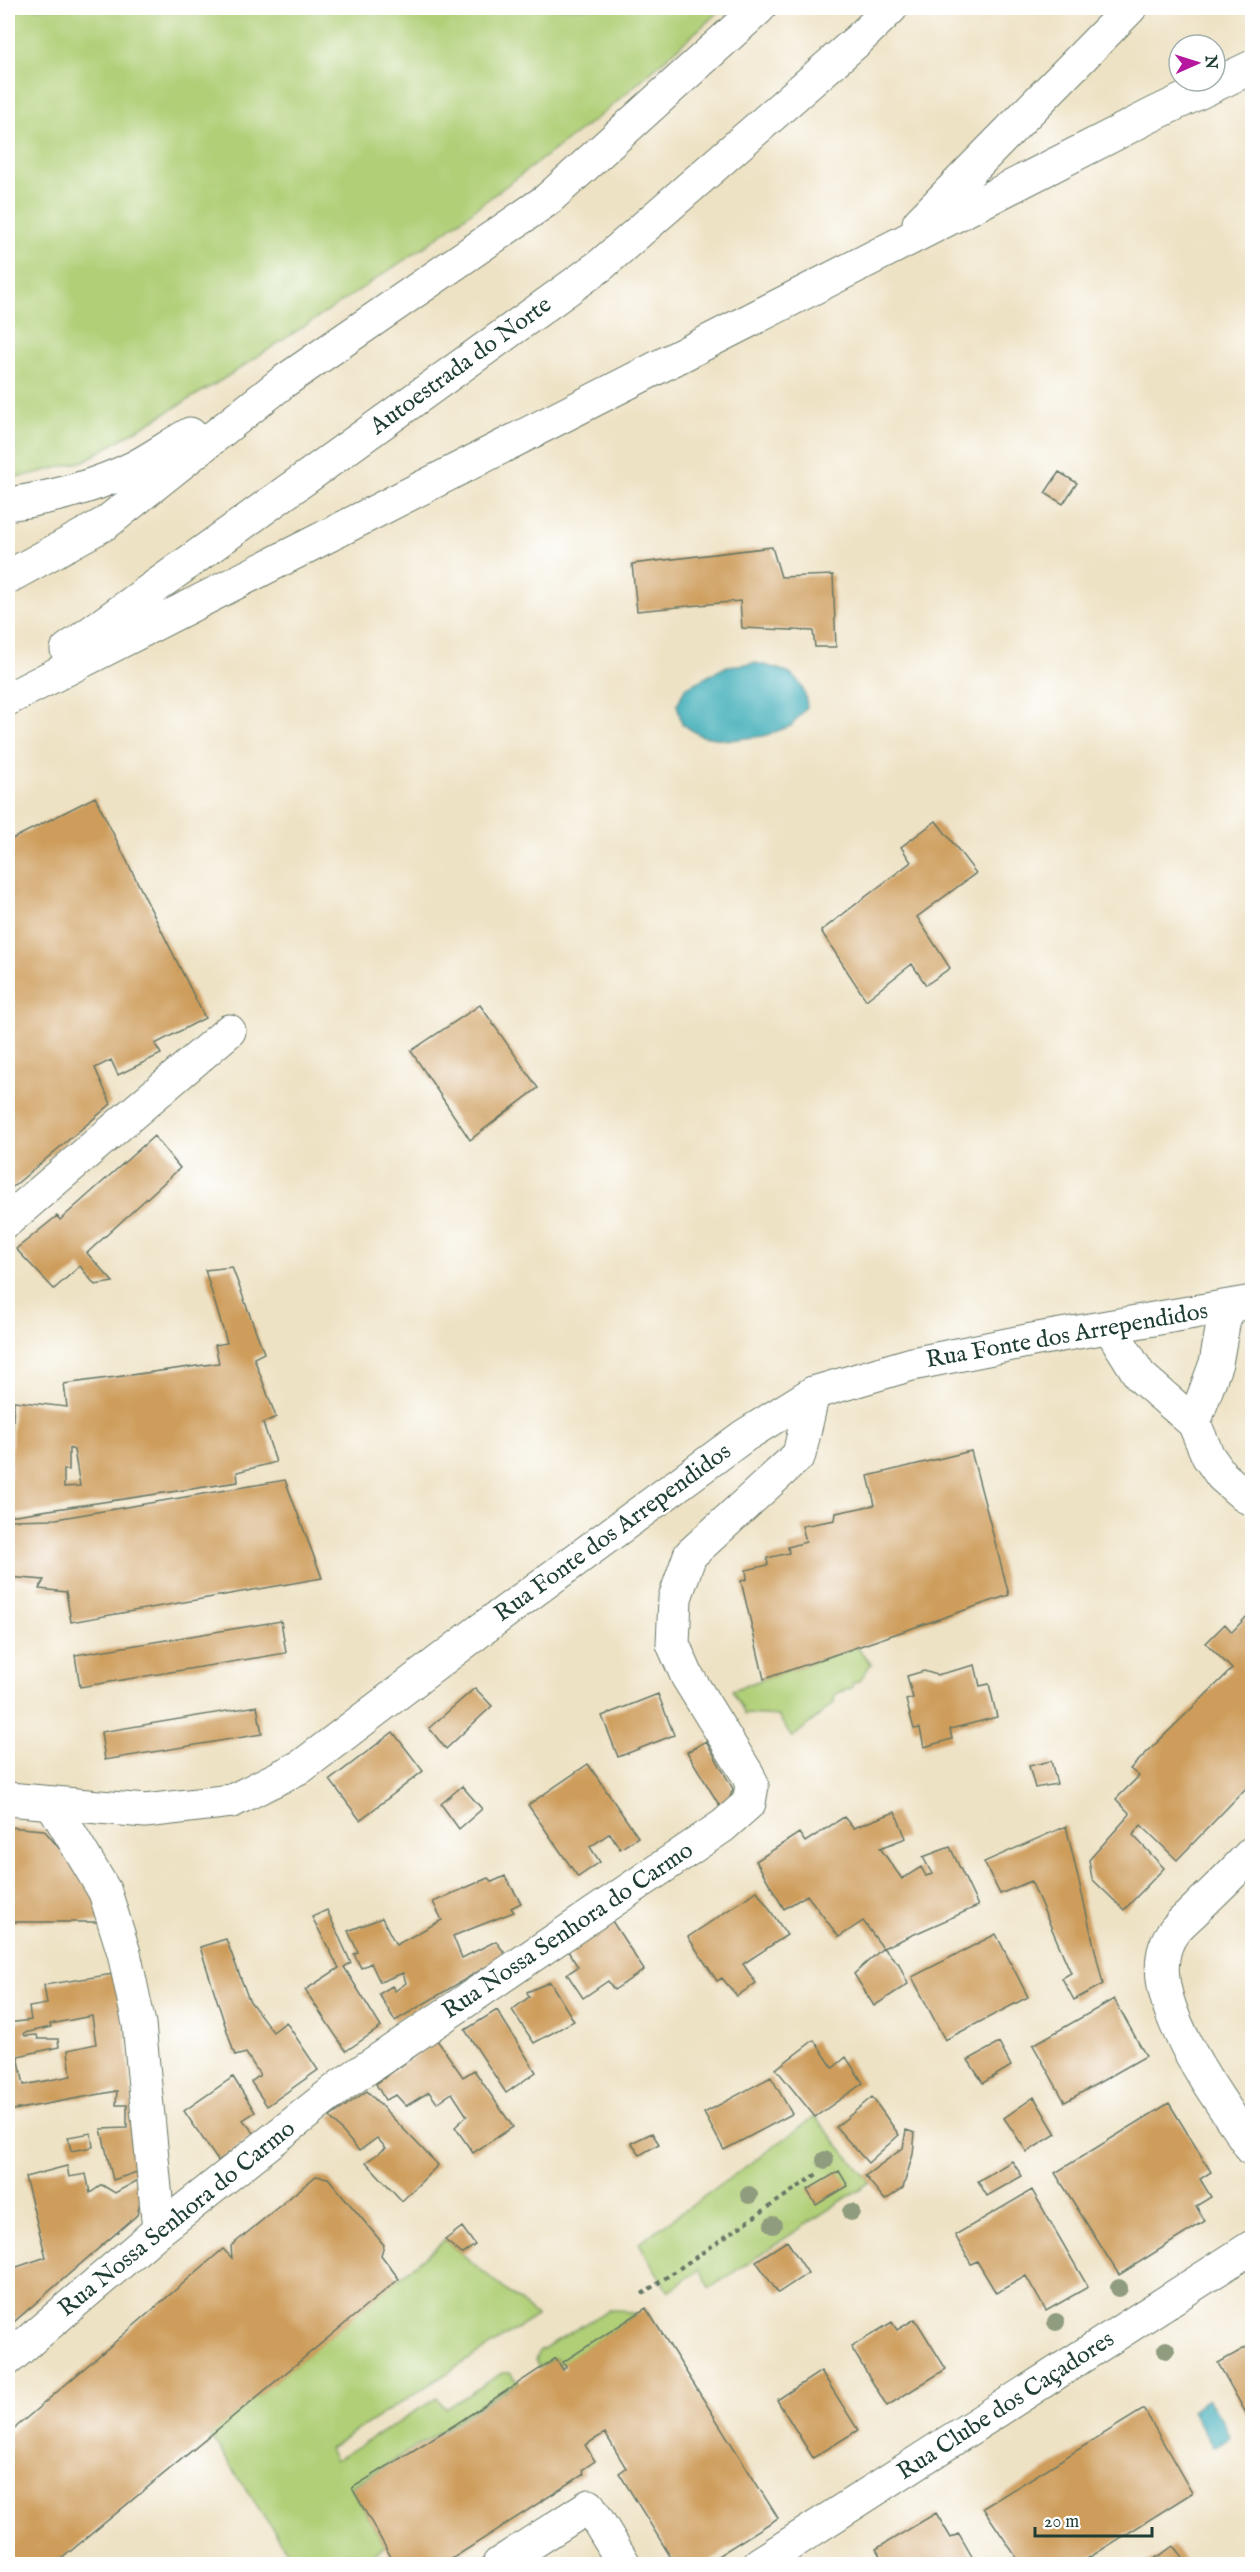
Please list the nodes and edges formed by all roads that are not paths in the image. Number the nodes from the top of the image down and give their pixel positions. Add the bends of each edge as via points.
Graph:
1 (759, 8) edge
2 (891, 8) edge
3 (1130, 8) edge
4 (1252, 67) edge
5 (898, 244) junction
6 (284, 381) junction
7 (8, 504) edge
8 (8, 577) edge
9 (8, 694) edge
10 (8, 699) edge
11 (229, 1031) dead end
12 (8, 1220) edge
13 (1239, 1305) edge
14 (1110, 1328) junction
15 (813, 1393) junction
16 (1194, 1423) junction
17 (1252, 1499) edge
18 (8, 1799) edge
19 (52, 1803) junction
20 (1252, 1853) edge
21 (1252, 2149) edge
22 (159, 2230) junction
23 (1252, 2247) edge
24 (8, 2359) edge
25 (499, 2565) edge
26 (624, 2565) edge
27 (759, 2565) edge

1 - 6 main road via 547,200
2 - 9 main road, Autoestrada do Norte via 601,265
3 - 5 main road
4 - 5 main road
5 - 10 main road
6 - 7 main road via 105,481 66,494
6 - 8 main road via 106,523
11 - 12 main road
13 - 14 main road, Rua Fonte dos Arrependidos
13 - 16 main road
14 - 15 main road, Rua Fonte dos Arrependidos via 912,1364
14 - 16 main road via 1140,1376
15 - 19 main road, Rua Fonte dos Arrependidos via 735,1443 302,1766 232,1801 145,1811
15 - 22 main road, Rua Nossa Senhora do Carmo via 799,1455 690,1555 675,1598 673,1644 687,1676 748,1774 752,1785 749,1803 723,1826 342,2085
16 - 17 main road via 1208,1456 1222,1476
18 - 19 main road, Rua Fonte dos Arrependidos
19 - 22 main road via 105,1892 124,1953 140,2024
20 - 21 main road via 1173,1932 1164,1952 1163,1978 1167,2005 1179,2035
22 - 24 main road, Rua Nossa Senhora do Carmo
23 - 27 main road, Rua Clube dos Caçadores
25 - 26 main road via 589,2506

